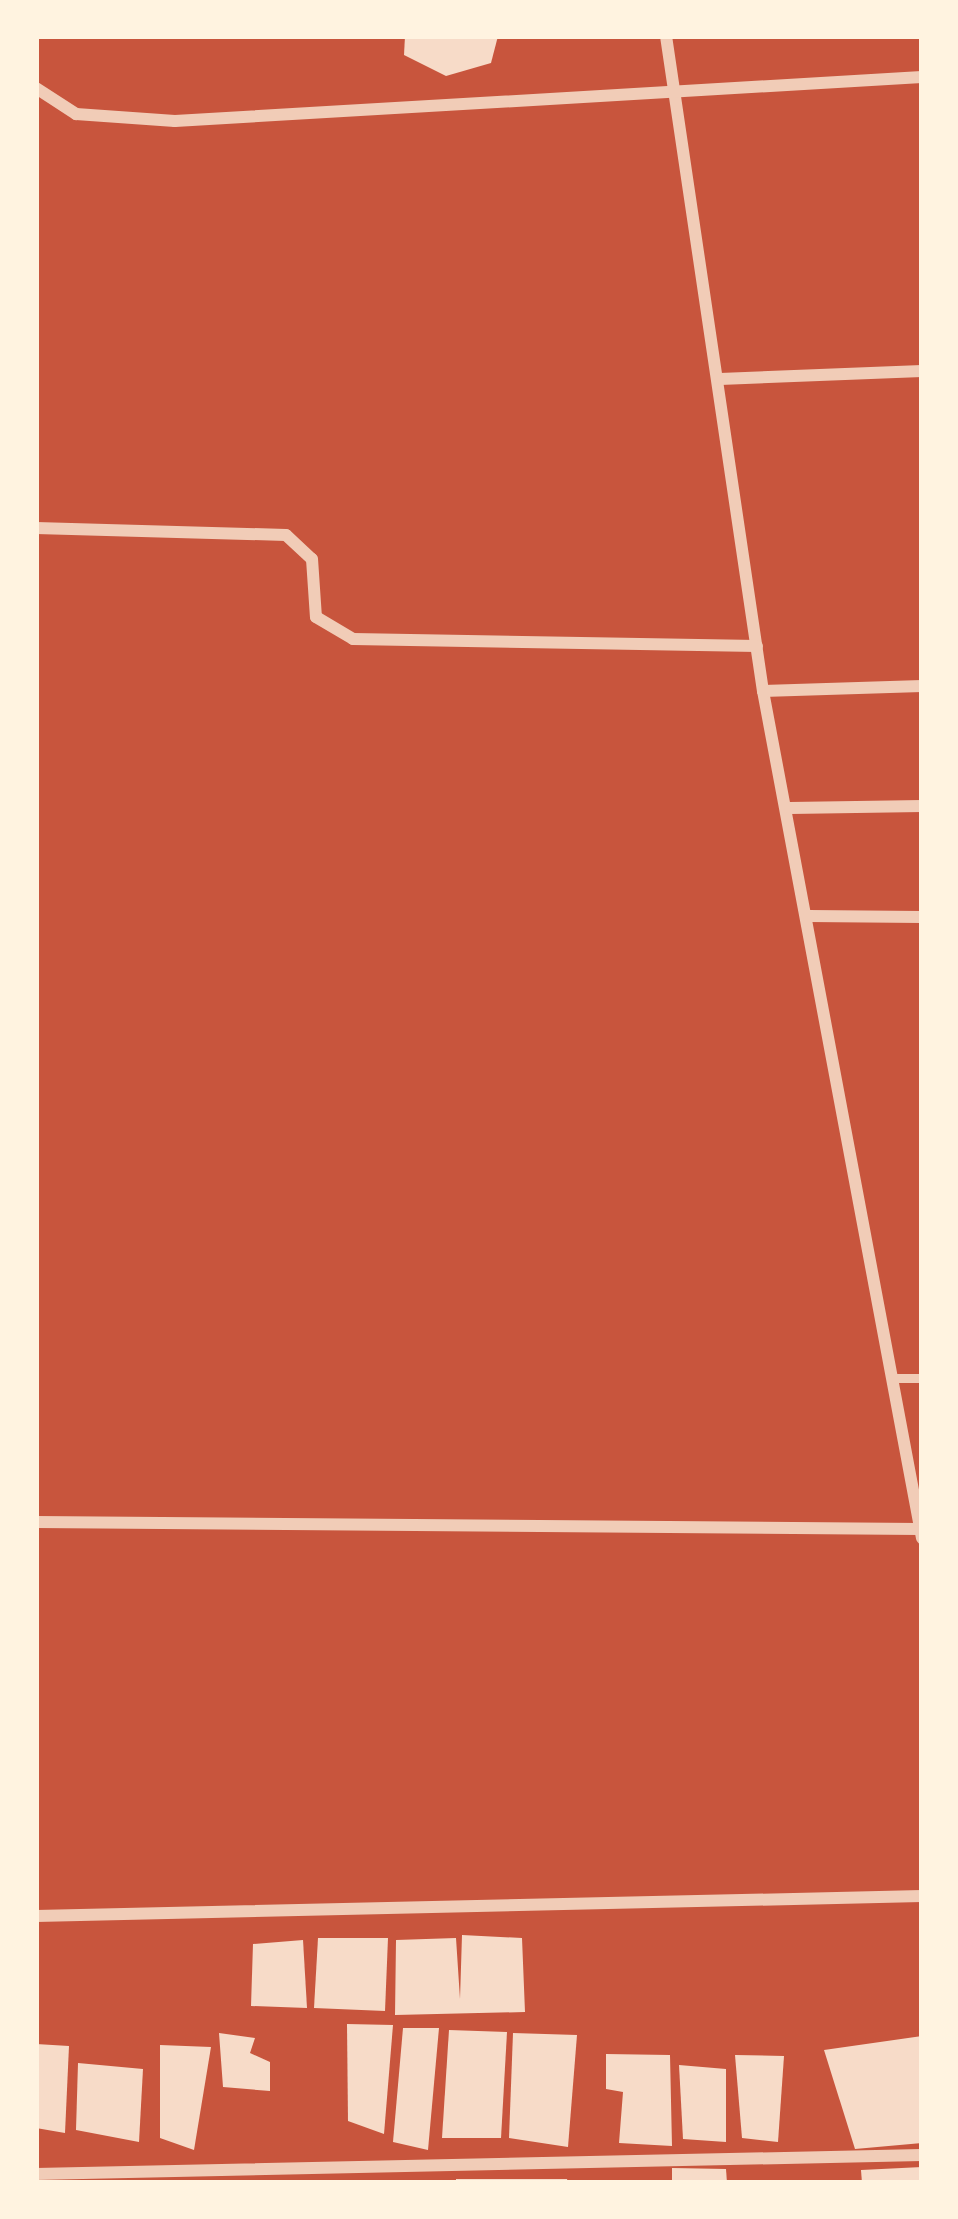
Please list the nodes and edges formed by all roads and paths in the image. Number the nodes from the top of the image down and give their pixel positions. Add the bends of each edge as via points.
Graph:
1 (667, 36) edge
2 (922, 77) edge
3 (36, 88) edge
4 (674, 91) junction
5 (922, 371) edge
6 (720, 379) junction
7 (36, 528) edge
8 (757, 646) junction
9 (922, 686) edge
10 (763, 691) junction
11 (922, 806) edge
12 (790, 808) junction
13 (809, 916) junction
14 (922, 917) edge
15 (895, 1378) junction
16 (922, 1378) edge
17 (36, 1522) edge
18 (921, 1534) edge
19 (922, 1896) edge
20 (36, 1916) edge
21 (922, 2155) edge
22 (36, 2174) edge

1 - 4 street
2 - 4 street
3 - 4 street via 76,114 175,121
4 - 6 street
5 - 6 street
6 - 8 street
7 - 8 street via 297,538 312,559 316,617 353,639
8 - 10 street
9 - 10 street
10 - 12 street
11 - 12 street
12 - 13 street
13 - 14 street
13 - 15 street
15 - 16 lane
15 - 18 street
17 - 18 street
19 - 20 street
21 - 22 street

